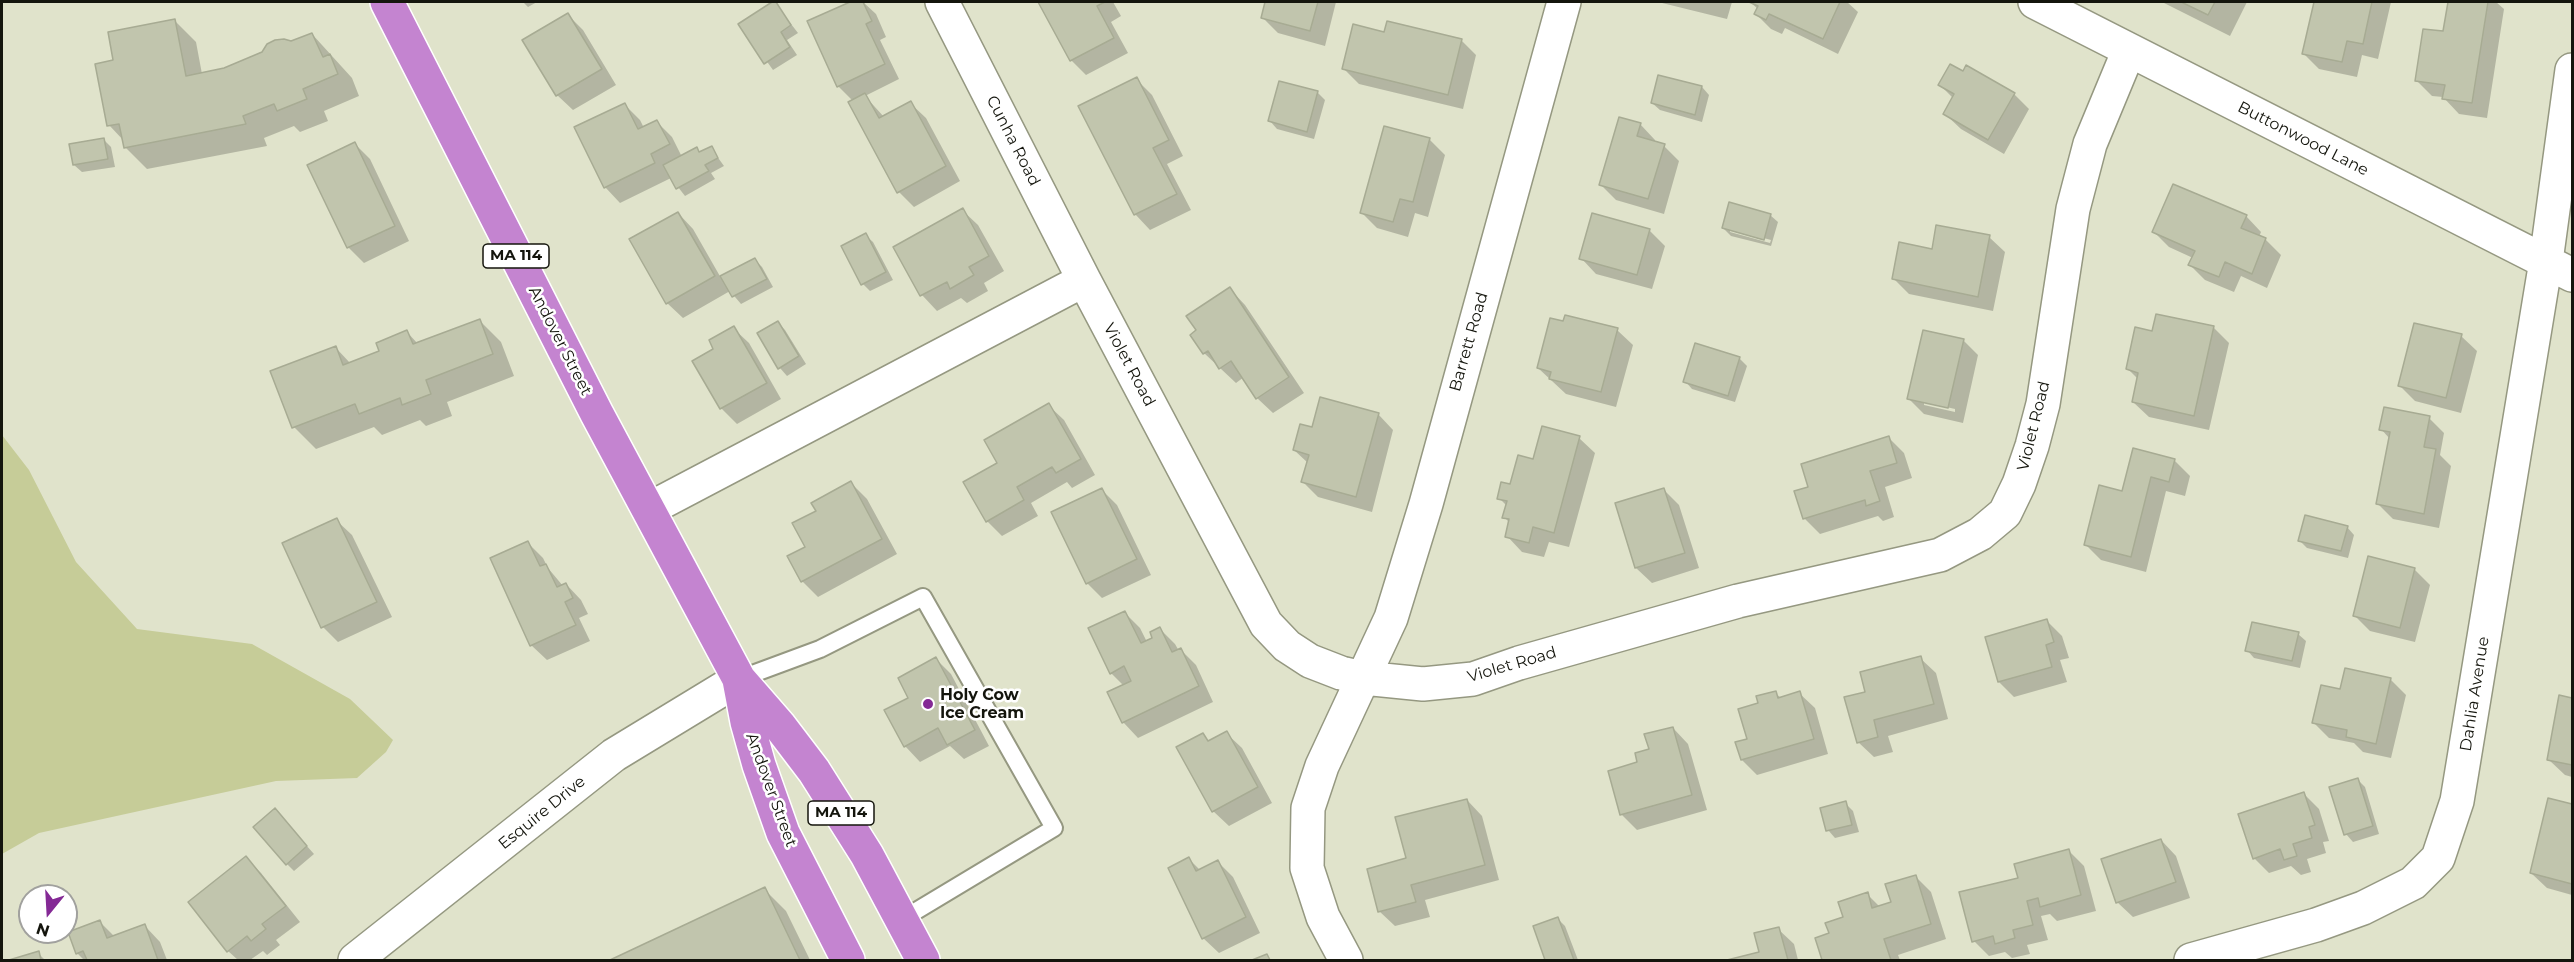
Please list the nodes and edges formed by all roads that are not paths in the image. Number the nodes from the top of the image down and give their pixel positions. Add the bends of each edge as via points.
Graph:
1 (387, 2) edge
2 (942, 2) edge
3 (1564, 2) edge
4 (2035, 2) edge
5 (2129, 50) junction
6 (2572, 70) edge
7 (2559, 268) edge
8 (1084, 280) junction
9 (649, 509) junction
10 (1363, 678) junction
11 (739, 679) junction
12 (901, 920) junction
13 (361, 958) edge
14 (848, 960) edge
15 (923, 960) edge
16 (1346, 960) edge
17 (2191, 960) edge

1 - 9 highway, Andover Street / MA 114
2 - 8 street, Cunha Road
3 - 10 street, Barrett Road via 1426,504 1390,618
4 - 5 street, Buttonwood Lane
5 - 7 street, Buttonwood Lane
5 - 10 street, Violet Road via 2090,144 2073,209 2043,404 2032,446 2005,513 1980,534 1940,555 1738,601 1473,679 1423,684
6 - 7 street, Dahlia Avenue
7 - 17 street, Dahlia Avenue via 2457,801 2438,858 2413,883 2363,908
8 - 9 street
8 - 10 street, Violet Road via 1266,624 1310,661
9 - 11 highway, Andover Street / MA 114
10 - 16 street via 1322,766 1308,808 1307,868 1323,917
11 - 12 highway, Andover Street / MA 114 via 814,771 867,855
11 - 12 lane via 820,649 923,597 1054,828
11 - 13 street, Esquire Drive via 614,755
11 - 14 highway, Andover Street / MA 114 via 759,765 783,833
12 - 15 highway, Andover Street / MA 114

